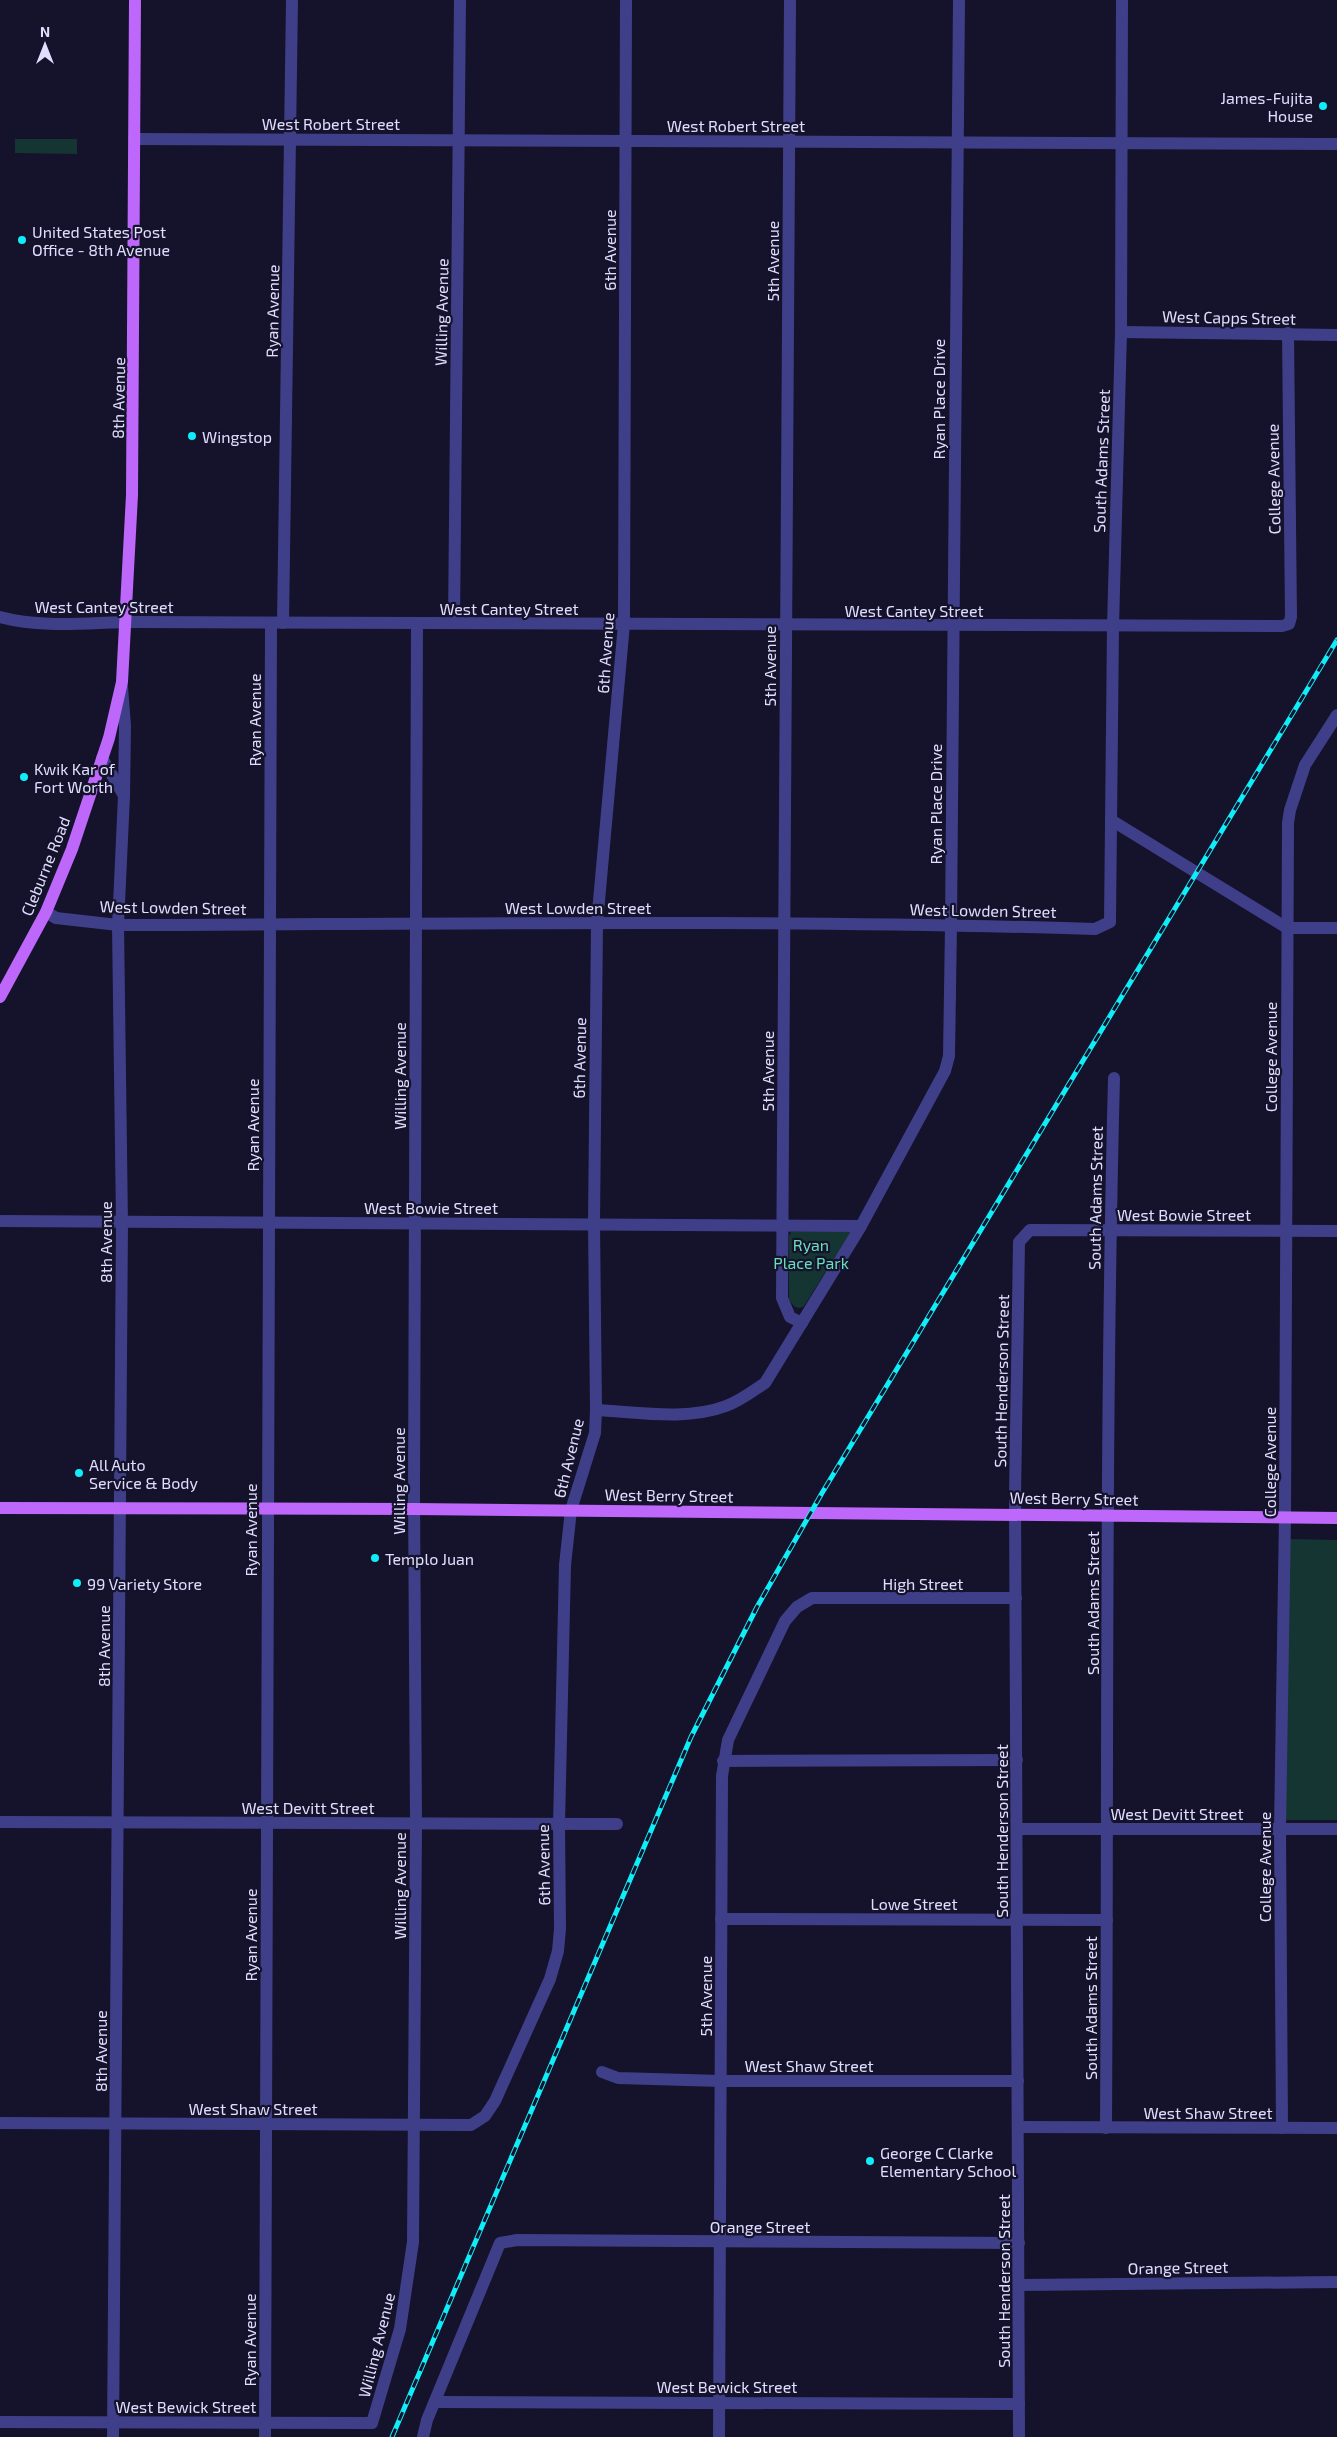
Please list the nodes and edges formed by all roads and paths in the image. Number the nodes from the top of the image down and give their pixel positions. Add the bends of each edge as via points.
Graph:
1 (135, 0) edge
2 (292, 0) edge
3 (460, 0) edge
4 (626, 0) edge
5 (790, 0) edge
6 (959, 0) edge
7 (1122, 0) edge
8 (134, 139) junction
9 (291, 139) junction
10 (459, 140) junction
11 (626, 141) junction
12 (789, 142) junction
13 (956, 142) junction
14 (1121, 144) junction
15 (1337, 144) edge
16 (1121, 332) junction
17 (1288, 333) junction
18 (1337, 335) edge
19 (0, 617) edge
20 (127, 622) junction
21 (277, 622) junction
22 (417, 623) junction
23 (454, 623) junction
24 (624, 624) junction
25 (1289, 624) joint
26 (786, 625) junction
27 (953, 626) junction
28 (1113, 627) junction
29 (122, 682) junction
30 (1337, 714) edge
31 (102, 758) junction
32 (124, 796) junction
33 (1111, 820) junction
34 (46, 912) junction
35 (1110, 922) joint
36 (784, 923) junction
37 (416, 924) junction
38 (597, 924) junction
39 (118, 925) junction
40 (269, 925) junction
41 (951, 925) junction
42 (1287, 928) junction
43 (1337, 928) edge
44 (0, 998) edge
45 (1114, 1078) dead end
46 (0, 1221) edge
47 (122, 1223) junction
48 (594, 1223) junction
49 (268, 1224) junction
50 (415, 1224) junction
51 (782, 1224) junction
52 (861, 1226) junction
53 (1030, 1230) joint
54 (1110, 1230) junction
55 (1286, 1231) junction
56 (1337, 1231) edge
57 (802, 1323) junction
58 (596, 1410) junction
59 (0, 1508) edge
60 (120, 1508) junction
61 (266, 1508) junction
62 (414, 1508) junction
63 (571, 1510) junction
64 (1016, 1513) junction
65 (1108, 1514) junction
66 (1284, 1516) junction
67 (1337, 1518) edge
68 (1016, 1598) junction
69 (829, 1600) joint
70 (1017, 1760) junction
71 (723, 1761) junction
72 (0, 1822) edge
73 (118, 1823) junction
74 (266, 1823) junction
75 (416, 1823) junction
76 (558, 1824) junction
77 (617, 1824) dead end
78 (1017, 1829) junction
79 (1108, 1829) junction
80 (1280, 1829) junction
81 (1337, 1829) edge
82 (721, 1919) junction
83 (1018, 1919) junction
84 (1107, 1920) junction
85 (602, 2072) dead end
86 (721, 2080) junction
87 (1018, 2081) junction
88 (495, 2101) joint
89 (0, 2123) edge
90 (116, 2124) junction
91 (266, 2124) junction
92 (414, 2124) junction
93 (1018, 2127) junction
94 (1106, 2128) junction
95 (1282, 2128) junction
96 (1337, 2128) edge
97 (720, 2242) junction
98 (1019, 2243) junction
99 (1337, 2282) edge
100 (1019, 2285) junction
101 (435, 2402) junction
102 (719, 2402) junction
103 (1019, 2404) junction
104 (0, 2422) edge
105 (114, 2422) junction
106 (265, 2423) junction
107 (372, 2424) joint
108 (113, 2437) edge
109 (265, 2437) edge
110 (423, 2437) edge
111 (719, 2437) edge
112 (1020, 2437) edge

1 - 8 main road, 8th Avenue
2 - 9 street, Ryan Avenue
3 - 10 street, Willing Avenue
4 - 11 street, 6th Avenue
5 - 12 street, 5th Avenue
6 - 13 street, Ryan Place Drive
7 - 14 street, South Adams Street
8 - 9 street, West Robert Street
8 - 20 main road, 8th Avenue via 132,495
9 - 10 street, West Robert Street
9 - 21 street, Ryan Avenue
10 - 11 street, West Robert Street
10 - 23 street, Willing Avenue
11 - 12 street, West Robert Street
11 - 24 street, 6th Avenue
12 - 13 street, West Robert Street
12 - 26 street, 5th Avenue
13 - 14 street, West Robert Street
13 - 27 street, Ryan Place Drive
14 - 15 street, West Robert Street
14 - 16 street, South Adams Street
16 - 17 street, West Capps Street
16 - 28 street, South Adams Street
17 - 18 street, West Capps Street
17 - 25 street, College Avenue
19 - 20 street, West Cantey Street via 23,623
20 - 21 street, West Cantey Street
20 - 29 main road, 8th Avenue
21 - 22 street, West Cantey Street
21 - 40 street, Ryan Avenue
22 - 23 street, West Cantey Street
22 - 37 street, Willing Avenue
23 - 24 street, West Cantey Street
24 - 26 street, West Cantey Street
24 - 38 street, 6th Avenue
25 - 28 street, West Cantey Street via 1269,628
26 - 27 street, West Cantey Street
26 - 36 street, 5th Avenue
27 - 28 street, West Cantey Street
27 - 41 street, Ryan Place Drive
28 - 33 street, South Adams Street
29 - 31 main road, Cleburne Road
29 - 32 street, 8th Avenue
30 - 42 street, College Avenue via 1304,765 1294,797 1288,823
31 - 32 street
31 - 34 main road, Cleburne Road via 72,849
32 - 39 street, 8th Avenue
33 - 35 street, South Adams Street
33 - 42 street
34 - 39 street, West Lowden Street via 56,918
34 - 44 main road, Cleburne Road
35 - 41 street, West Lowden Street via 1095,929
36 - 38 street, West Lowden Street
36 - 41 street, West Lowden Street
36 - 51 street, 5th Avenue
37 - 38 street, West Lowden Street
37 - 40 street, West Lowden Street
37 - 50 street, Willing Avenue
38 - 48 street, 6th Avenue
39 - 40 street, West Lowden Street
39 - 47 street, 8th Avenue
40 - 49 street, Ryan Avenue
41 - 52 street, Ryan Place Drive via 949,1056 945,1071
42 - 43 street
42 - 55 street, College Avenue
45 - 54 street, South Adams Street
46 - 47 street, West Bowie Street
47 - 49 street, West Bowie Street
47 - 60 street, 8th Avenue
48 - 50 street, West Bowie Street
48 - 51 street, West Bowie Street
48 - 58 street, 6th Avenue
49 - 50 street, West Bowie Street
49 - 61 street, Ryan Avenue
50 - 62 street, Willing Avenue
51 - 52 street, West Bowie Street
51 - 57 street, 5th Avenue via 782,1298 790,1317
52 - 57 street, Ryan Place Drive
53 - 54 street, West Bowie Street
53 - 64 street, South Henderson Street via 1019,1242
54 - 55 street, West Bowie Street
54 - 65 street, South Adams Street
55 - 56 street, West Bowie Street
55 - 66 street, College Avenue
57 - 58 street, Ryan Place Drive via 765,1383 726,1406 678,1414
58 - 63 street, 6th Avenue via 595,1433
59 - 60 main road, West Berry Street
60 - 61 main road, West Berry Street
60 - 73 street, 8th Avenue
61 - 62 main road, West Berry Street
61 - 74 street, Ryan Avenue
62 - 63 main road, West Berry Street
62 - 75 street, Willing Avenue
63 - 64 main road, West Berry Street
63 - 76 street, 6th Avenue via 564,1565
64 - 65 main road, West Berry Street
64 - 68 street, South Henderson Street
65 - 66 main road, West Berry Street
65 - 79 street, South Adams Street
66 - 67 main road, West Berry Street
66 - 80 street, College Avenue
68 - 69 street, High Street
68 - 70 street, South Henderson Street
69 - 71 street, 5th Avenue via 812,1598 797,1607 785,1621 728,1740
70 - 71 street
70 - 78 street, South Henderson Street
71 - 82 street, 5th Avenue
72 - 73 street, West Devitt Street
73 - 74 street, West Devitt Street
73 - 90 street, 8th Avenue
74 - 75 street, West Devitt Street
74 - 91 street, Ryan Avenue
75 - 76 street, West Devitt Street
75 - 92 street, Willing Avenue
76 - 77 street, West Devitt Street
76 - 88 street, 6th Avenue via 558,1952 550,1979
78 - 79 street, West Devitt Street
78 - 83 street, South Henderson Street
79 - 80 street, West Devitt Street
79 - 84 street, South Adams Street
80 - 81 street, West Devitt Street
80 - 95 street, College Avenue
82 - 83 street, Lowe Street
82 - 86 street, 5th Avenue
83 - 84 street, Lowe Street
83 - 87 street, South Henderson Street
84 - 94 street, South Adams Street
85 - 86 street, West Shaw Street via 618,2078
86 - 87 street, West Shaw Street
86 - 97 street, 5th Avenue
87 - 93 street, South Henderson Street
88 - 92 street, West Shaw Street via 485,2116 471,2125
89 - 90 street, West Shaw Street
90 - 91 street, West Shaw Street
90 - 105 street, 8th Avenue
91 - 92 street, West Shaw Street
91 - 106 street, Ryan Avenue
92 - 107 street, Willing Avenue via 413,2242 408,2288 400,2329
93 - 94 street, West Shaw Street
93 - 98 street, South Henderson Street
94 - 95 street, West Shaw Street
95 - 96 street, West Shaw Street
97 - 98 street, Orange Street
97 - 101 street, Orange Street via 517,2240 500,2243
97 - 102 street, 5th Avenue
98 - 100 street, South Henderson Street
99 - 100 street, Orange Street
100 - 103 street, South Henderson Street
101 - 102 street, West Bewick Street
101 - 110 street
102 - 103 street, West Bewick Street
102 - 111 street, 5th Avenue
103 - 112 street, South Henderson Street
104 - 105 street, West Bewick Street
105 - 106 street, West Bewick Street
105 - 108 street, 8th Avenue
106 - 107 street, West Bewick Street
106 - 109 street, Ryan Avenue

